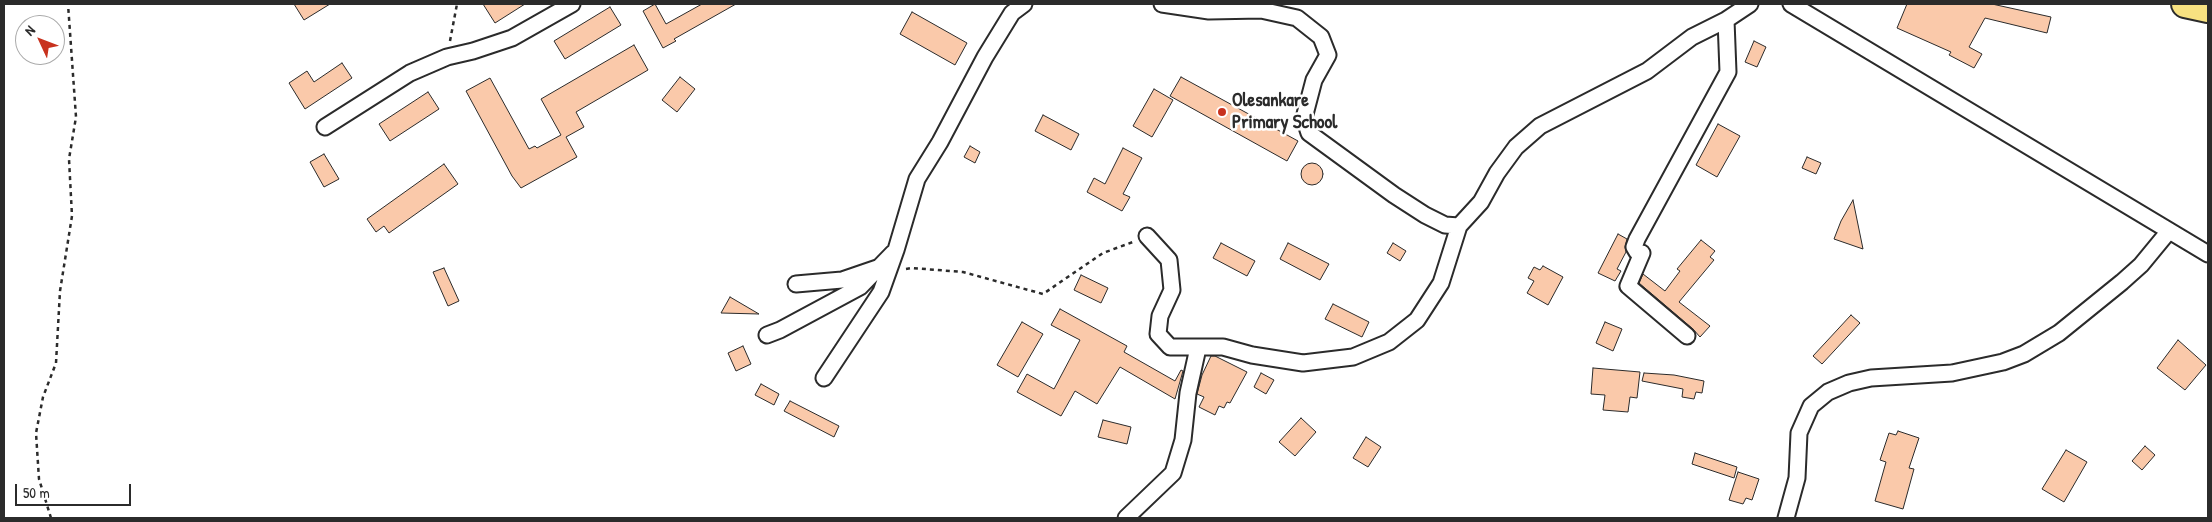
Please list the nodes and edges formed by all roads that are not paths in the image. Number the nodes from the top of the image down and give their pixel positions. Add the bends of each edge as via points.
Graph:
1 (572, 4) edge
2 (1024, 4) edge
3 (1162, 4) edge
4 (1750, 4) edge
5 (1791, 4) edge
6 (2185, 4) edge
7 (2208, 9) edge
8 (1726, 20) junction
9 (325, 127) dead end
10 (1459, 226) junction
11 (2169, 231) junction
12 (1147, 236) road end
13 (2208, 254) edge
14 (883, 271) junction
15 (796, 284) dead end
16 (767, 335) dead end
17 (1687, 336) dead end
18 (1198, 348) junction
19 (824, 378) dead end
20 (1126, 518) edge
21 (1786, 518) edge

1 - 9 street via 512,38 447,57 410,73
2 - 14 street via 1012,13 985,56 917,179 896,250
3 - 10 street via 1209,11 1260,10 1297,18 1320,37 1328,55 1314,80 1304,118 1309,133 1425,215 1445,225
4 - 8 street
5 - 11 street
6 - 7 highway
8 - 10 street via 1692,37 1647,71 1540,126 1516,147 1481,202
8 - 17 street via 1728,72 1636,239 1634,247 1642,253 1628,286
10 - 18 street via 1441,284 1417,320 1389,342 1352,357 1303,363 1223,347
11 - 13 street
11 - 21 street via 2141,266 2059,333 2024,354 1952,373 1871,378 1828,392 1811,406 1799,433 1797,478
12 - 18 street via 1169,260 1172,290 1160,316 1158,334 1170,347
14 - 15 street via 842,280
14 - 16 street via 860,287
14 - 19 street via 881,292
18 - 20 street via 1188,393 1183,440 1173,473

